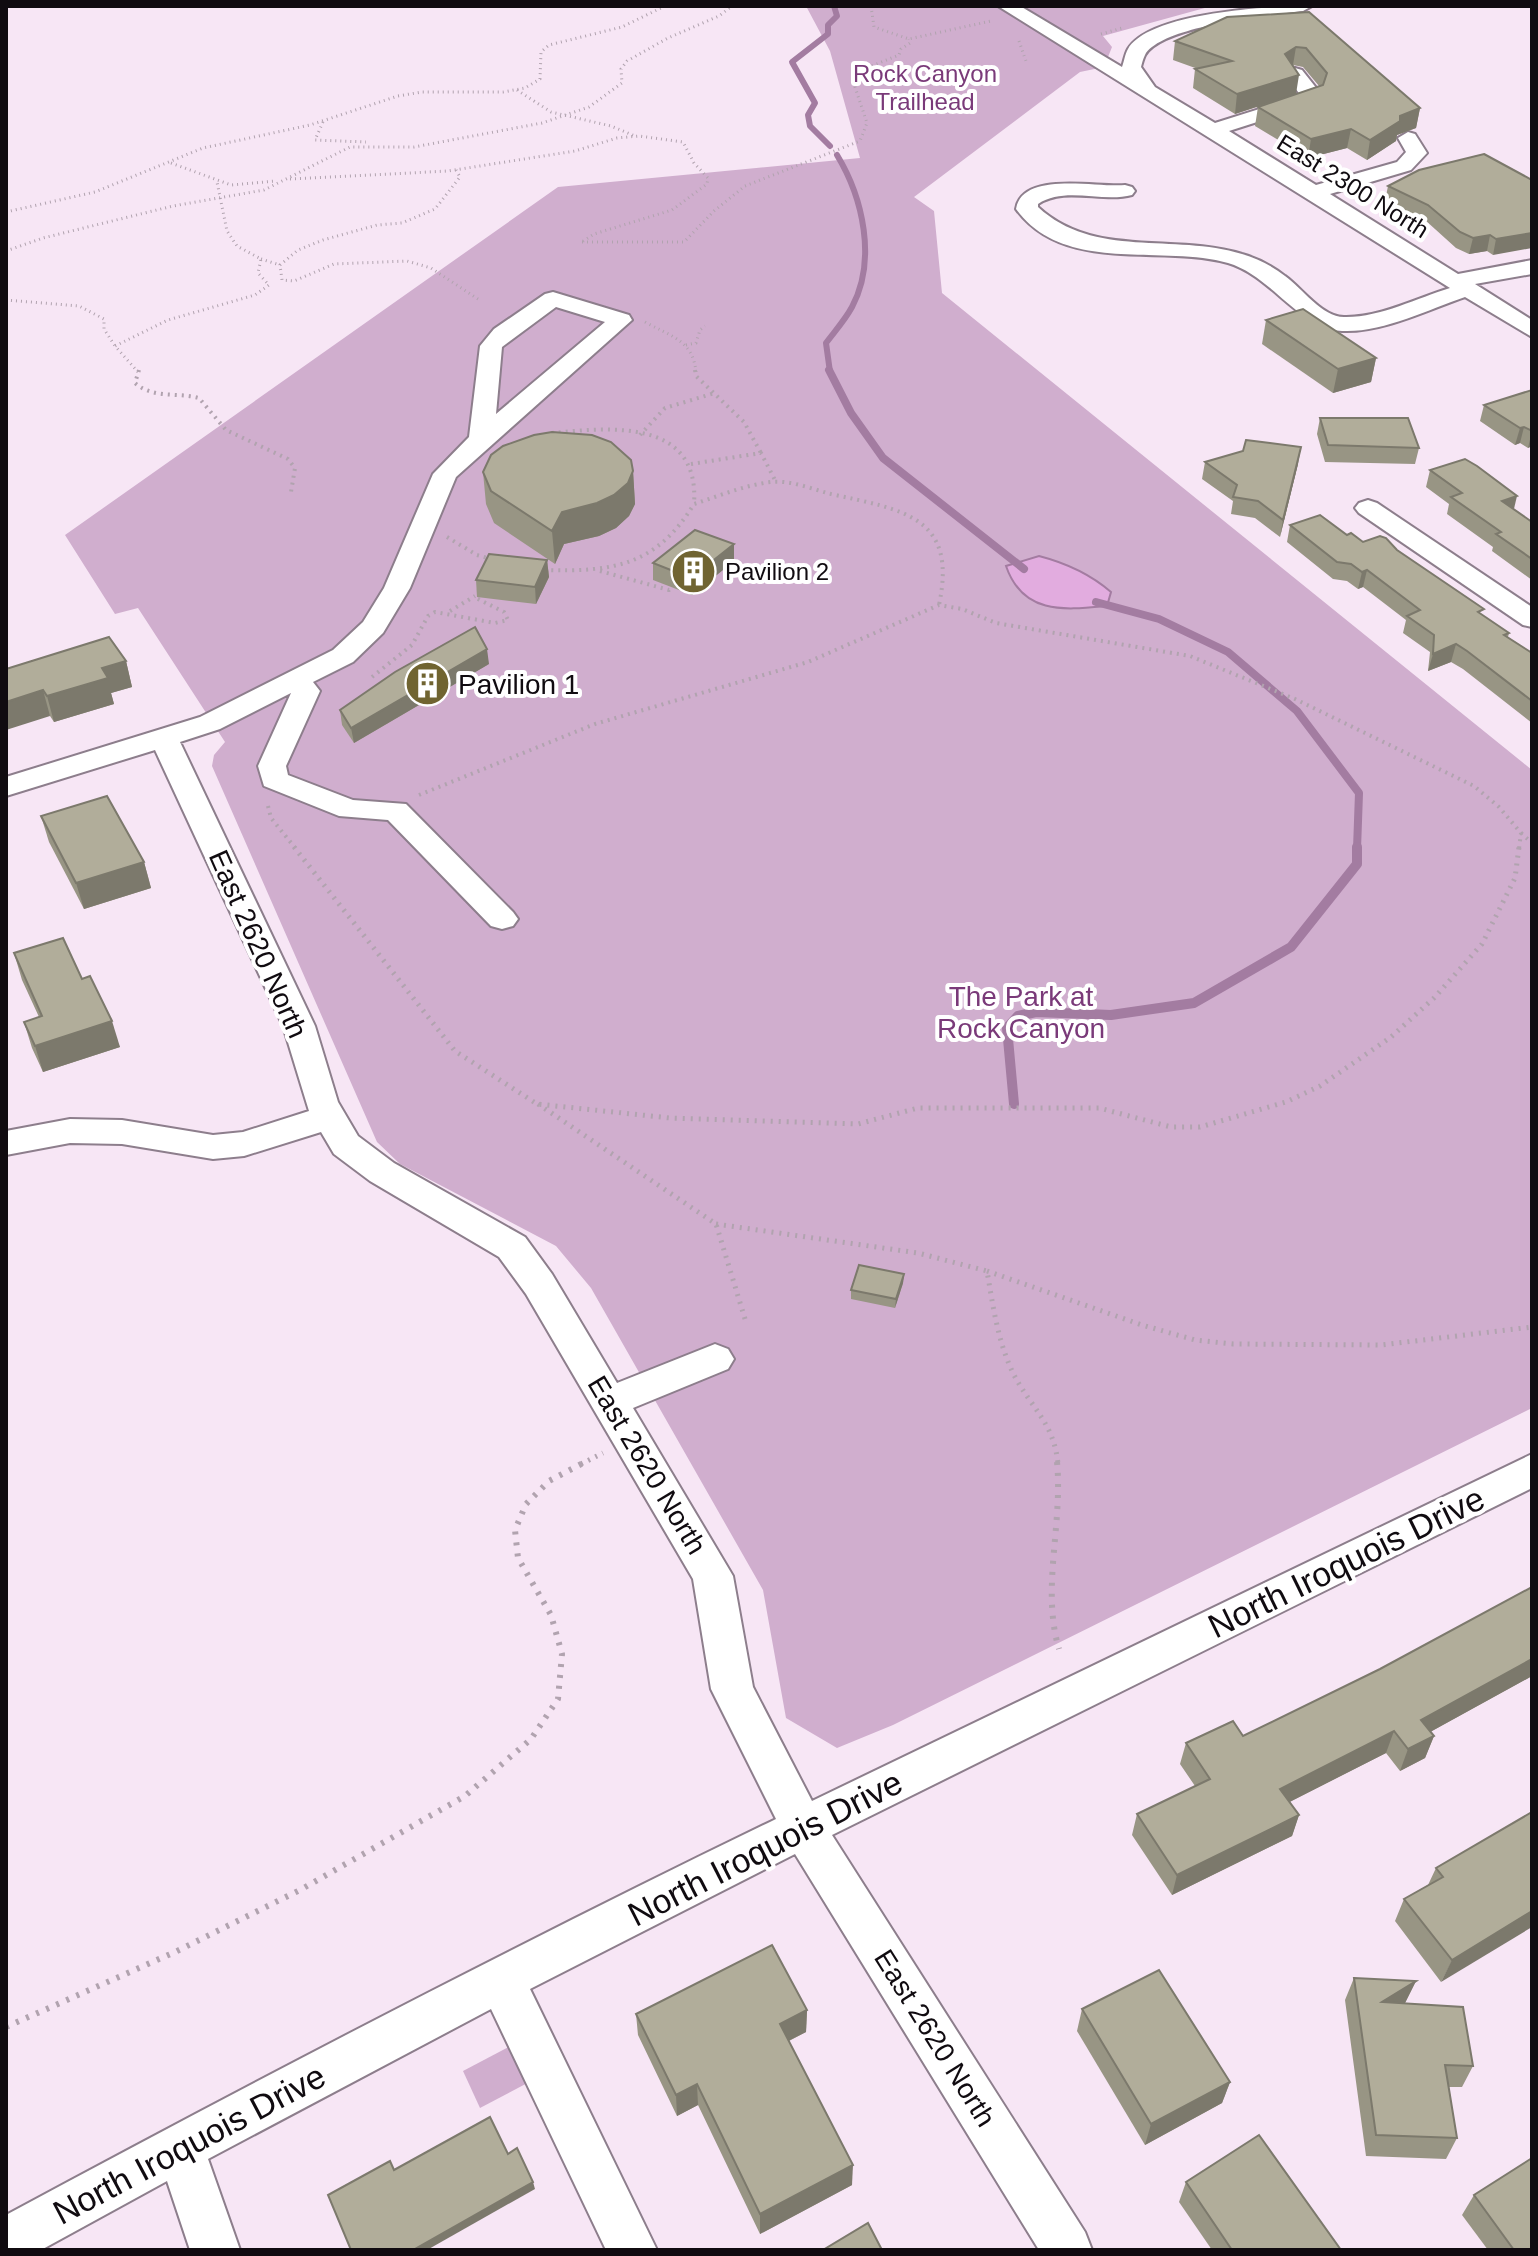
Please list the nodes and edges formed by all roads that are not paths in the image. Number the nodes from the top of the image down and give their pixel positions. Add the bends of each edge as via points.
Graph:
1 (1303, 6) edge
2 (1000, 13) edge
3 (1295, 74) edge
4 (1146, 88) junction
5 (1213, 130) junction
6 (1408, 138) edge
7 (1125, 191) dead end
8 (1313, 192) junction
9 (1532, 267) edge
10 (1462, 285) junction
11 (1532, 330) edge
12 (481, 439) junction
13 (1368, 508) dead end
14 (1532, 619) edge
15 (299, 681) junction
16 (164, 739) junction
17 (6, 787) edge
18 (502, 919) dead end
19 (329, 1117) junction
20 (6, 1143) edge
21 (715, 1359) dead end
22 (609, 1402) junction
23 (1532, 1470) edge
24 (803, 1828) junction
25 (502, 1981) junction
26 (179, 2147) junction
27 (6, 2242) edge
28 (215, 2250) edge
29 (632, 2250) edge
30 (1067, 2250) edge

1 - 4 street via 1189,26 1148,39 1138,46 1131,63 1133,75
2 - 4 street, East 2300 North
3 - 5 street via 1310,99
4 - 5 street, East 2300 North
5 - 8 street, East 2300 North
6 - 8 street via 1417,153 1404,166
7 - 10 street via 1055,188 1036,193 1027,209 1049,230 1099,245 1235,258 1282,284 1316,314 1342,324 1381,316
8 - 10 street, East 2300 North
9 - 10 street
10 - 11 street, East 2300 North
12 - 12 street via 577,356 621,320 553,299 502,334 491,346
12 - 15 street via 445,474 397,588 373,627 343,656
13 - 14 street
15 - 16 street
15 - 18 street via 306,691 272,776 278,783 349,809 391,808
16 - 17 street
16 - 19 street, East 2620 North via 299,1026
19 - 20 street via 244,1144 213,1147 122,1132 70,1131
19 - 22 street, East 2620 North via 346,1145 382,1172 512,1247
21 - 22 street
22 - 24 street, East 2620 North via 713,1576 732,1689
23 - 24 street, North Iroquois Drive
24 - 25 street, North Iroquois Drive
24 - 30 street, East 2620 North
25 - 26 street, North Iroquois Drive
25 - 29 street
26 - 27 street, North Iroquois Drive
26 - 28 street

